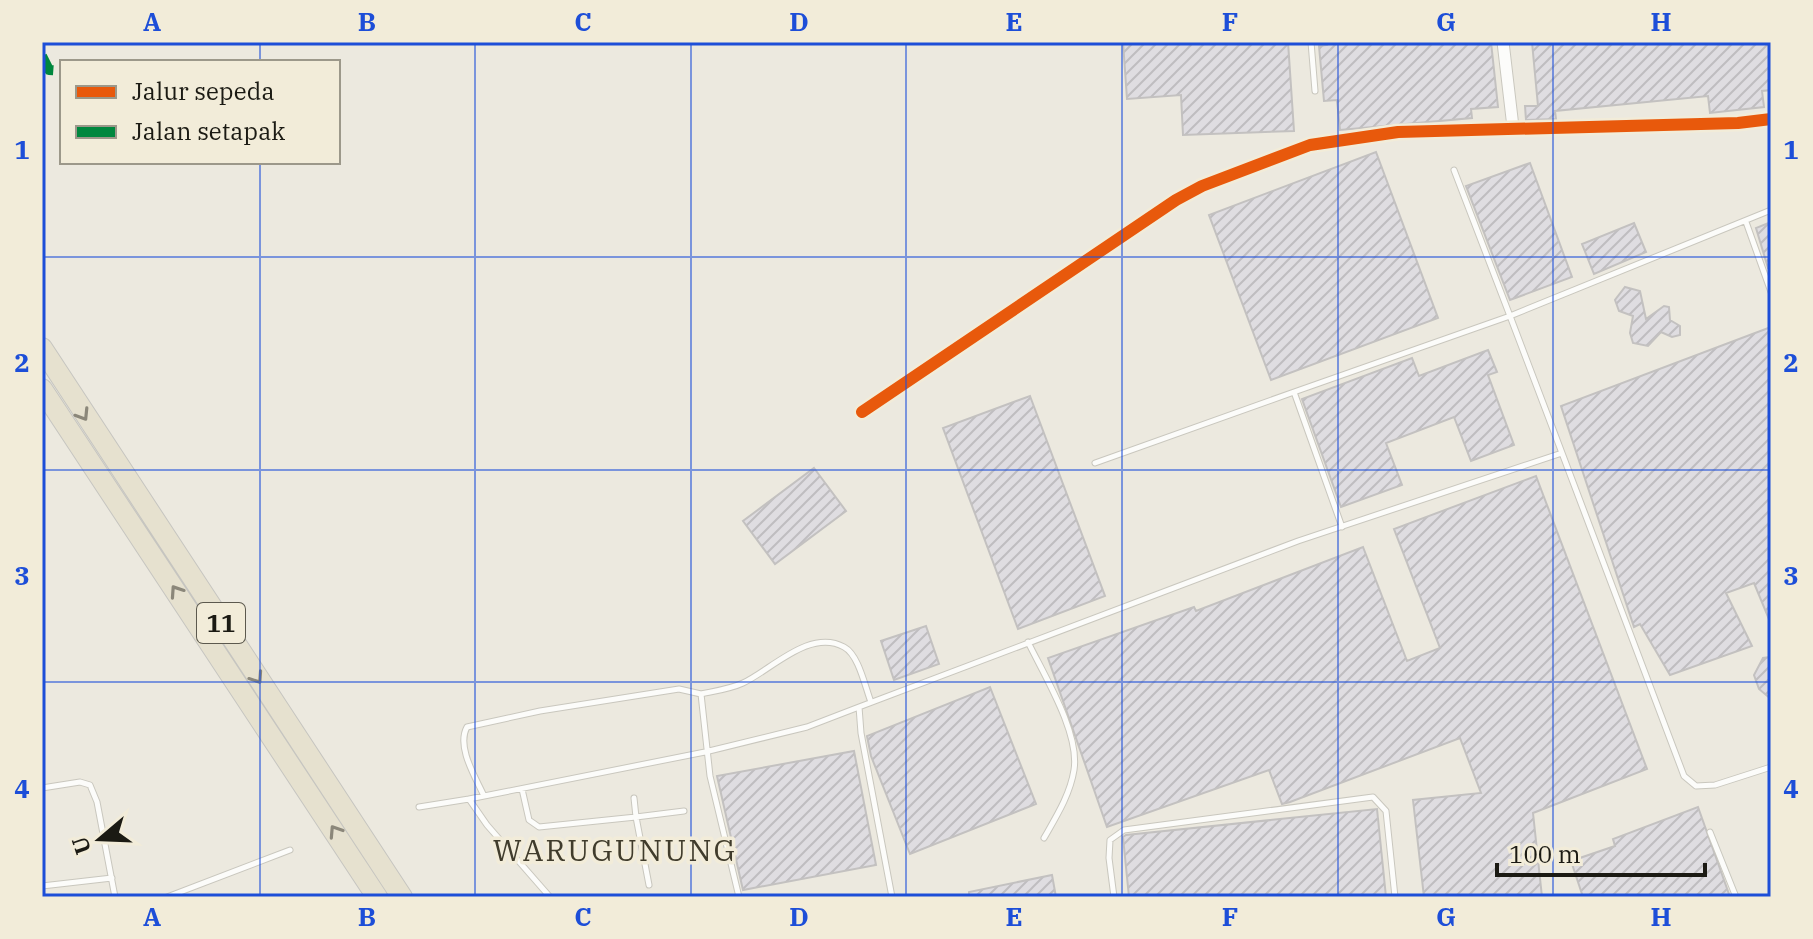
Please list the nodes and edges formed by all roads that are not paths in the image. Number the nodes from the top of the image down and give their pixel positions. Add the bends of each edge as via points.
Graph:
1 (1311, 42) edge
2 (1503, 42) edge
3 (1315, 91) dead end
4 (1771, 119) edge
5 (1513, 127) junction
6 (1454, 170) dead end
7 (1771, 210) edge
8 (1746, 222) junction
9 (1771, 292) edge
10 (1510, 316) junction
11 (42, 348) edge
12 (42, 389) edge
13 (1294, 392) junction
14 (862, 412) dead end
15 (1562, 453) junction
16 (1095, 463) dead end
17 (1342, 527) junction
18 (1028, 642) junction
19 (701, 694) junction
20 (871, 702) junction
21 (859, 707) junction
22 (705, 752) junction
23 (1771, 767) edge
24 (42, 788) edge
25 (522, 789) junction
26 (484, 796) junction
27 (634, 798) dead end
28 (469, 799) junction
29 (419, 807) dead end
30 (684, 811) dead end
31 (636, 817) junction
32 (1710, 832) dead end
33 (1044, 838) dead end
34 (290, 850) dead end
35 (112, 878) junction
36 (649, 885) dead end
37 (42, 886) edge
38 (178, 895) edge
39 (115, 897) edge
40 (167, 897) edge
41 (377, 897) edge
42 (402, 897) edge
43 (550, 897) edge
44 (739, 897) edge
45 (892, 897) edge
46 (1114, 897) edge
47 (1395, 897) edge
48 (1736, 897) edge

1 - 3 lane
2 - 5 street
4 - 5 street
5 - 14 street via 1398,132 1310,145 1202,186
6 - 10 lane
7 - 8 lane
8 - 9 lane
8 - 10 lane
10 - 13 lane
10 - 15 lane
11 -> 42 highway, 11
41 -> 12 highway, 11
13 - 16 lane
13 - 17 lane
15 - 17 lane
15 - 23 lane via 1684,776 1696,786 1715,785
17 - 18 lane
18 - 20 lane
18 - 33 lane via 1065,718 1075,768 1063,806
19 - 20 lane via 741,684 781,658 829,643 846,647 854,658
19 - 22 lane
19 - 26 lane via 679,689 467,727 466,754
20 - 21 lane
21 - 22 lane via 807,727
21 - 45 lane
22 - 25 lane
22 - 44 lane
24 - 35 lane via 90,785
25 - 26 lane
25 - 31 lane via 529,820 539,827
26 - 28 lane
27 - 31 lane
28 - 29 lane
28 - 43 lane
30 - 31 lane
31 - 36 lane
32 - 48 lane
34 - 38 lane
35 - 37 lane
35 - 39 lane
38 - 40 lane
46 - 47 lane via 1110,840 1124,830 1373,797 1386,811

